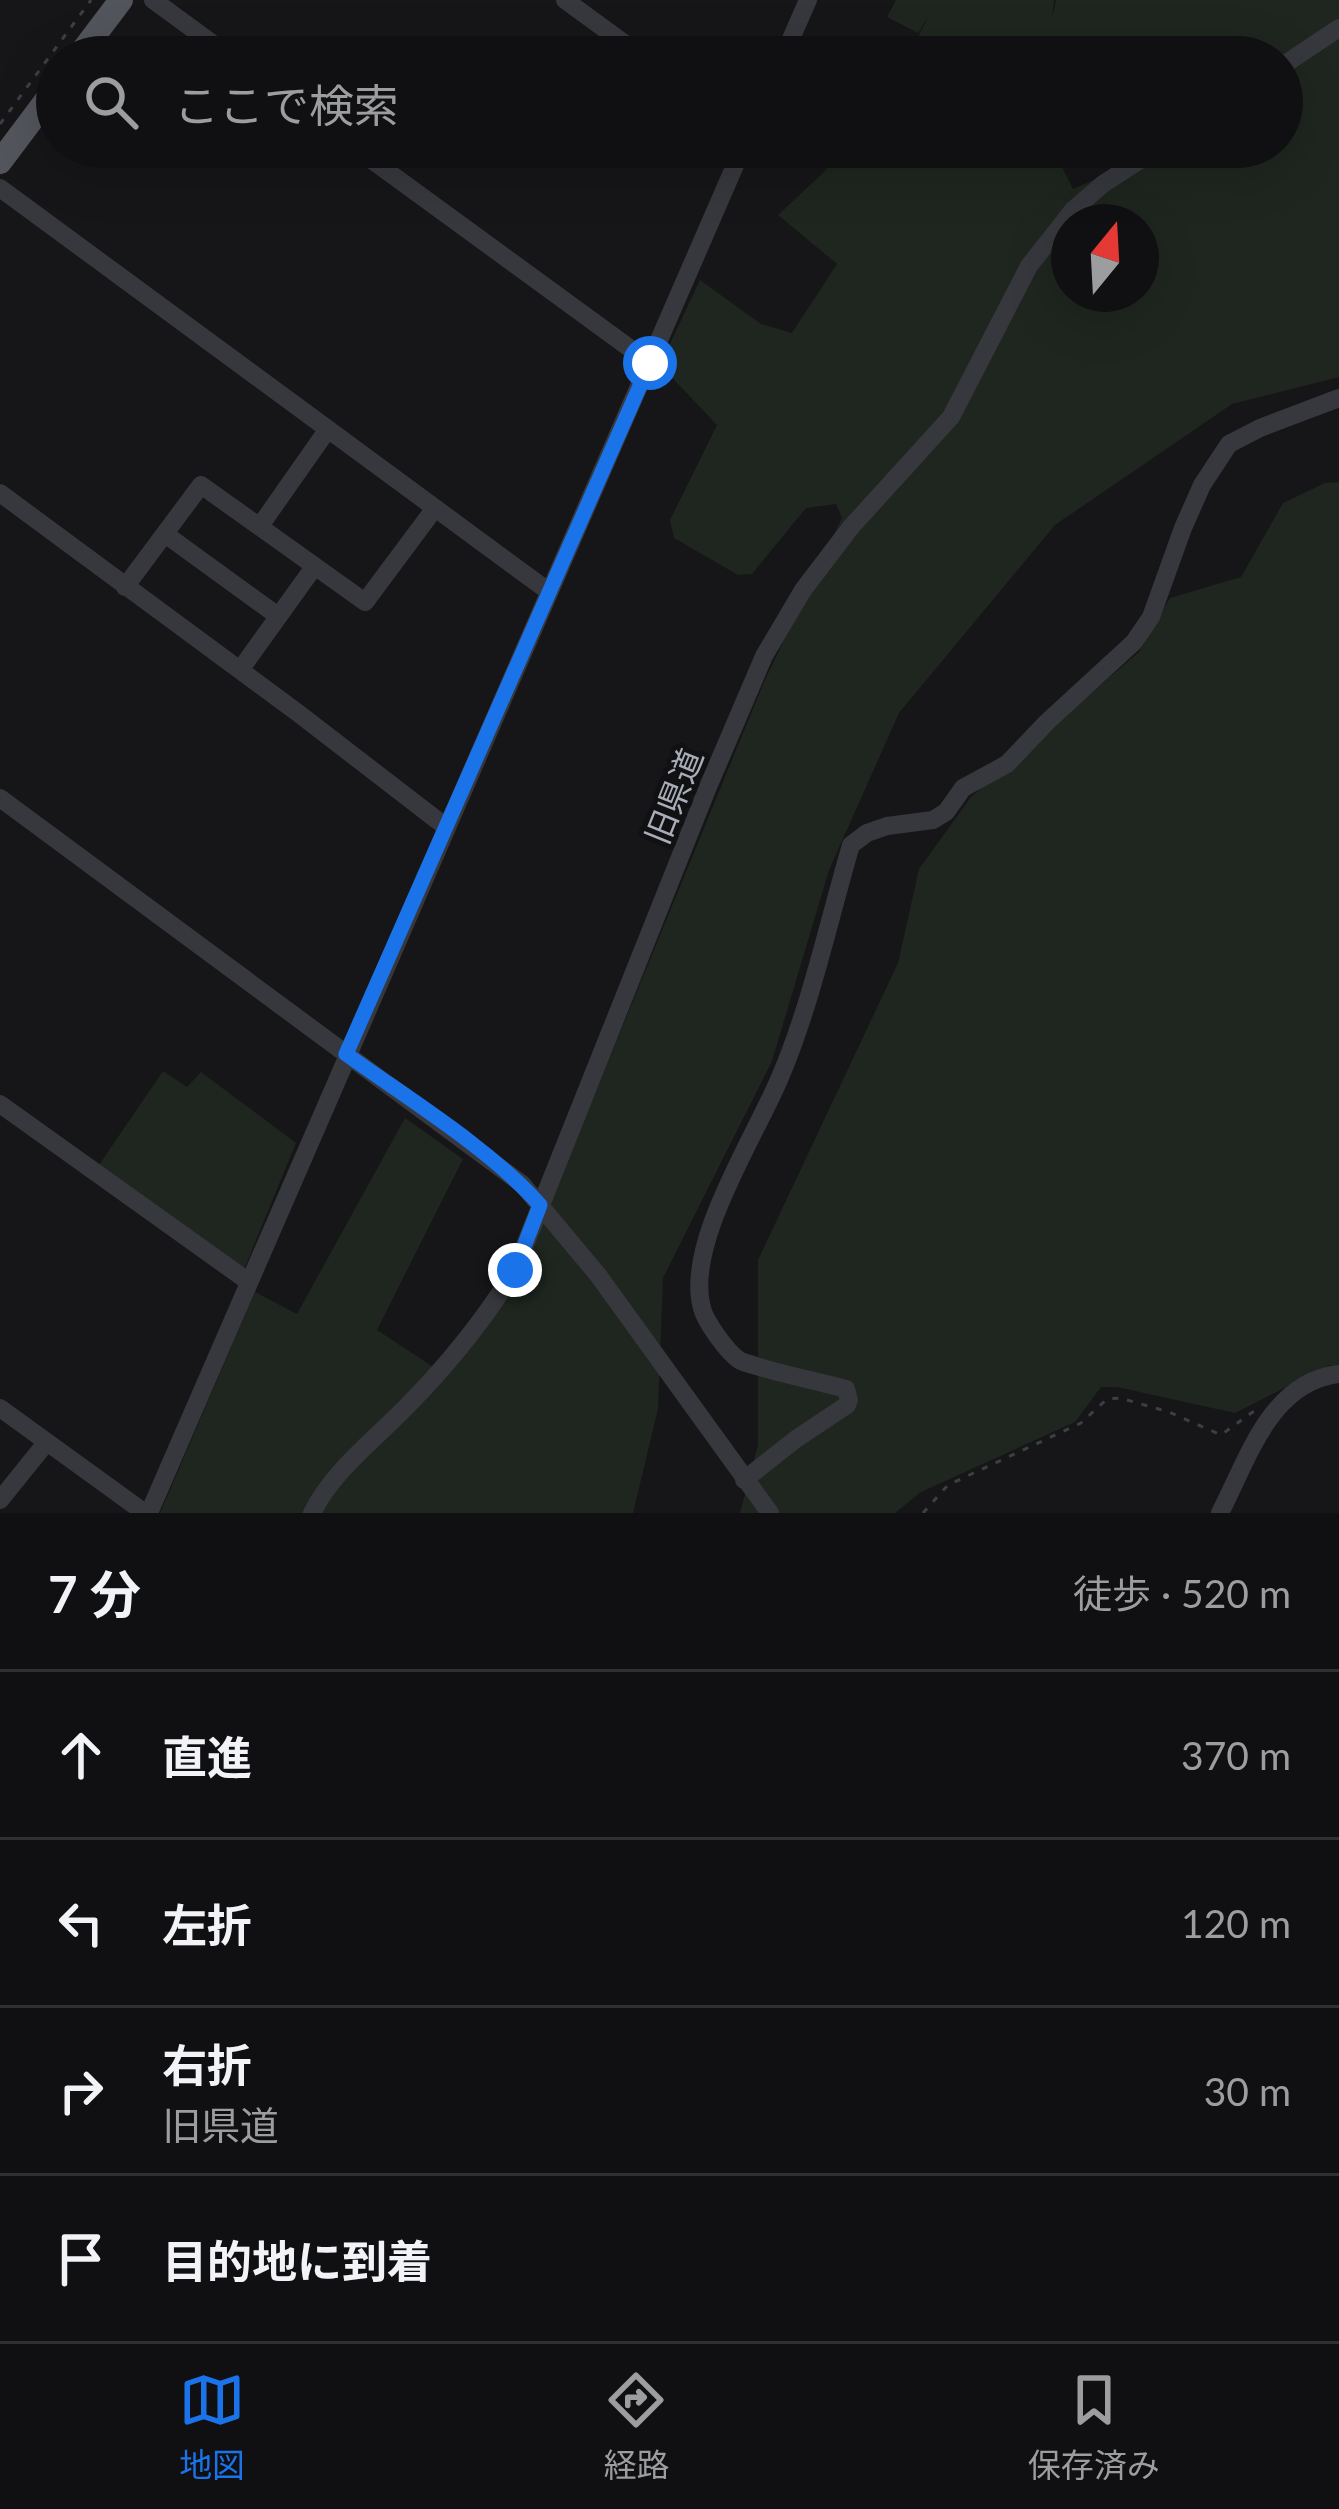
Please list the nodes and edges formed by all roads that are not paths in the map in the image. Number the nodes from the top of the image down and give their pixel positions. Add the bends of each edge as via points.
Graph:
1 (121, 0) edge
2 (153, 0) edge
3 (566, 0) edge
4 (808, 0) edge
5 (1339, 28) edge
6 (94, 36) edge
7 (202, 36) edge
8 (615, 36) edge
9 (792, 36) edge
10 (1303, 52) edge
11 (36, 114) edge
12 (0, 162) edge
13 (383, 168) edge
14 (734, 168) edge
15 (1127, 168) edge
16 (0, 188) edge
17 (650, 363) junction
18 (1339, 398) edge
19 (328, 429) junction
20 (0, 493) edge
21 (435, 508) junction
22 (260, 526) junction
23 (165, 534) junction
24 (314, 567) junction
25 (125, 587) junction
26 (548, 591) junction
27 (278, 616) junction
28 (240, 670) junction
29 (0, 798) edge
30 (446, 827) junction
31 (346, 1054) junction
32 (0, 1104) edge
33 (540, 1205) junction
34 (249, 1282) junction
35 (1339, 1375) edge
36 (0, 1408) edge
37 (46, 1443) junction
38 (744, 1480) junction
39 (0, 1500) edge
40 (147, 1513) edge
41 (312, 1513) edge
42 (770, 1513) edge
43 (1220, 1513) edge

1 - 6 main road
2 - 7 street
3 - 8 street
4 - 9 street
5 - 10 street
11 - 12 main road
13 - 17 street
14 - 17 street
15 - 33 street, 旧県道 via 1073,211 1029,266 951,417 850,527 764,656
16 - 19 street
17 - 26 street
18 - 38 street via 1229,444 1202,485 1134,642 1007,764 963,788 933,820 887,826 851,845 782,1075 726,1187 699,1283 711,1327 739,1360 846,1389 849,1400
19 - 21 street
19 - 22 street
20 - 25 street
21 - 24 street via 365,602
21 - 26 street
22 - 23 street via 201,485
22 - 24 street
23 - 25 street
23 - 27 street
24 - 27 street
25 - 28 street
26 - 30 street
27 - 28 street
28 - 30 street
29 - 31 street
30 - 31 street
31 - 33 street
31 - 34 street
32 - 34 street
33 - 38 street
33 - 41 street, 旧県道 via 484,1321
34 - 40 street
35 - 43 street via 1316,1378 1269,1417
36 - 37 street
37 - 39 street
37 - 40 street
38 - 42 street

